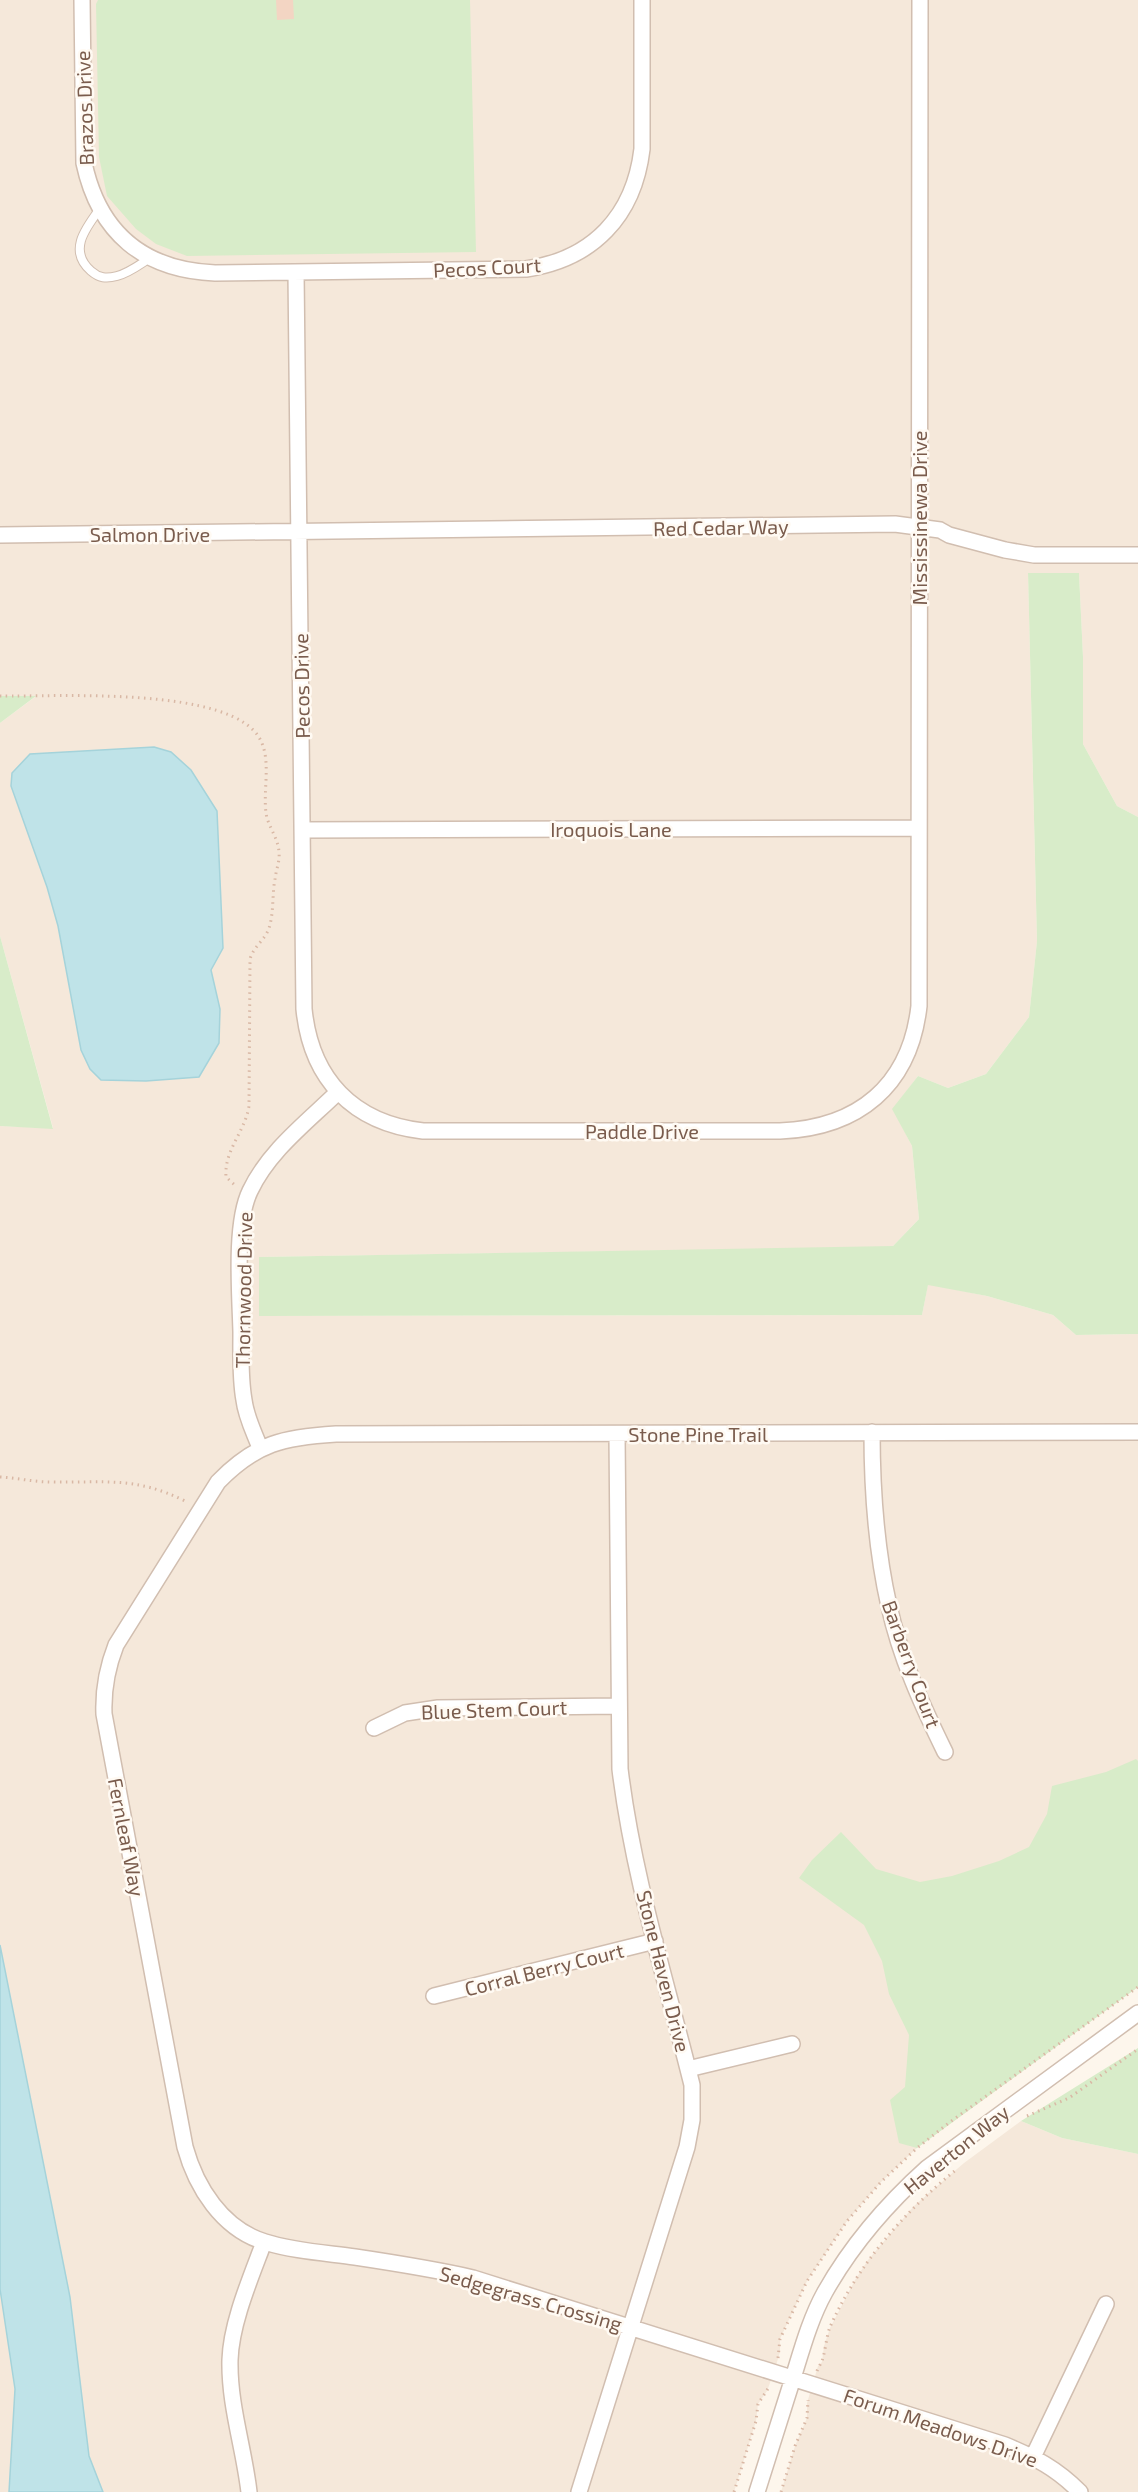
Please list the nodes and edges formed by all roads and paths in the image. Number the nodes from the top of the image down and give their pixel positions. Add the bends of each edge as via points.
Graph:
1 (82, 0) edge
2 (642, 0) edge
3 (920, 0) edge
4 (99, 210) junction
5 (150, 258) junction
6 (296, 272) junction
7 (919, 526) junction
8 (300, 532) junction
9 (0, 535) edge
10 (1138, 555) edge
11 (0, 696) edge
12 (919, 828) junction
13 (302, 830) junction
14 (914, 1036) joint
15 (338, 1092) junction
16 (249, 1192) junction
17 (872, 1432) junction
18 (1138, 1432) edge
19 (617, 1434) junction
20 (260, 1448) junction
21 (0, 1477) edge
22 (184, 1500) dead end
23 (618, 1706) junction
24 (374, 1728) dead end
25 (945, 1752) dead end
26 (655, 1941) junction
27 (434, 1996) dead end
28 (1138, 2013) edge
29 (792, 2044) dead end
30 (1138, 2049) edge
31 (688, 2069) junction
32 (1021, 2121) dead end
33 (964, 2163) dead end
34 (264, 2242) junction
35 (1106, 2304) dead end
36 (630, 2327) junction
37 (793, 2378) junction
38 (814, 2384) junction
39 (1033, 2457) junction
40 (249, 2492) edge
41 (579, 2492) edge
42 (757, 2492) edge
43 (781, 2492) edge
44 (1080, 2492) edge

1 - 4 street, Brazos Drive via 84,163
2 - 6 street, Pecos Court via 640,169 625,208 594,242 560,261 526,269
3 - 7 street, Mississinewa Drive
4 - 5 street, Brazos Drive via 121,236
4 - 5 lane via 80,242 84,266 106,278 119,276
5 - 6 street, Brazos Drive via 199,272
6 - 8 street, Pecos Drive
7 - 8 street, Red Cedar Way
7 - 10 street, Red Cedar Way via 1034,555
7 - 12 street, Mississinewa Drive
8 - 9 street, Salmon Drive
8 - 13 street, Pecos Drive
11 - 16 path via 182,701 234,717 250,727 261,742 266,813 277,840 279,859 269,929 250,959 248,1115 226,1166 228,1181
12 - 13 street, Iroquois Lane
12 - 14 street, Mississinewa Drive via 919,1006
13 - 15 street, Pecos Drive via 306,1025 318,1063
14 - 15 street, Paddle Drive via 897,1072 865,1107 837,1121 805,1130 423,1131 382,1123
15 - 16 street, Thornwood Drive via 274,1153
16 - 20 street, Thornwood Drive via 241,1239 241,1385
17 - 18 street, Stone Pine Trail
17 - 19 street, Stone Pine Trail
17 - 25 street, Barberry Court via 875,1521 889,1608 910,1673
19 - 20 street, Stone Pine Trail via 336,1434 306,1436
19 - 23 street, Stone Haven Drive
20 - 34 street, Fernleaf Way via 231,1468 200,1510 116,1645 103,1699 188,2157 212,2205
21 - 22 path via 50,1482 129,1482
23 - 24 street, Blue Stem Court via 438,1708 405,1713
23 - 26 street, Stone Haven Drive via 625,1812
26 - 27 street, Corral Berry Court
26 - 31 street, Stone Haven Drive
28 - 37 street, Haverton Way via 962,2140 908,2185 862,2238 825,2293
29 - 31 street
30 - 32 path via 1069,2098
31 - 36 street, Stone Haven Drive via 693,2097 690,2133
33 - 38 path via 914,2206 868,2260 830,2328
34 - 36 street, Sedgegrass Crossing via 446,2271
34 - 40 street via 234,2332 230,2359
35 - 39 street
36 - 37 street, Sedgegrass Crossing
36 - 41 street, Stone Haven Drive
37 - 38 street, Forum Meadows Drive
37 - 42 street, Haverton Way
38 - 39 street, Forum Meadows Drive
38 - 43 path via 807,2403 807,2418
39 - 44 street, Forum Meadows Drive via 1065,2477

